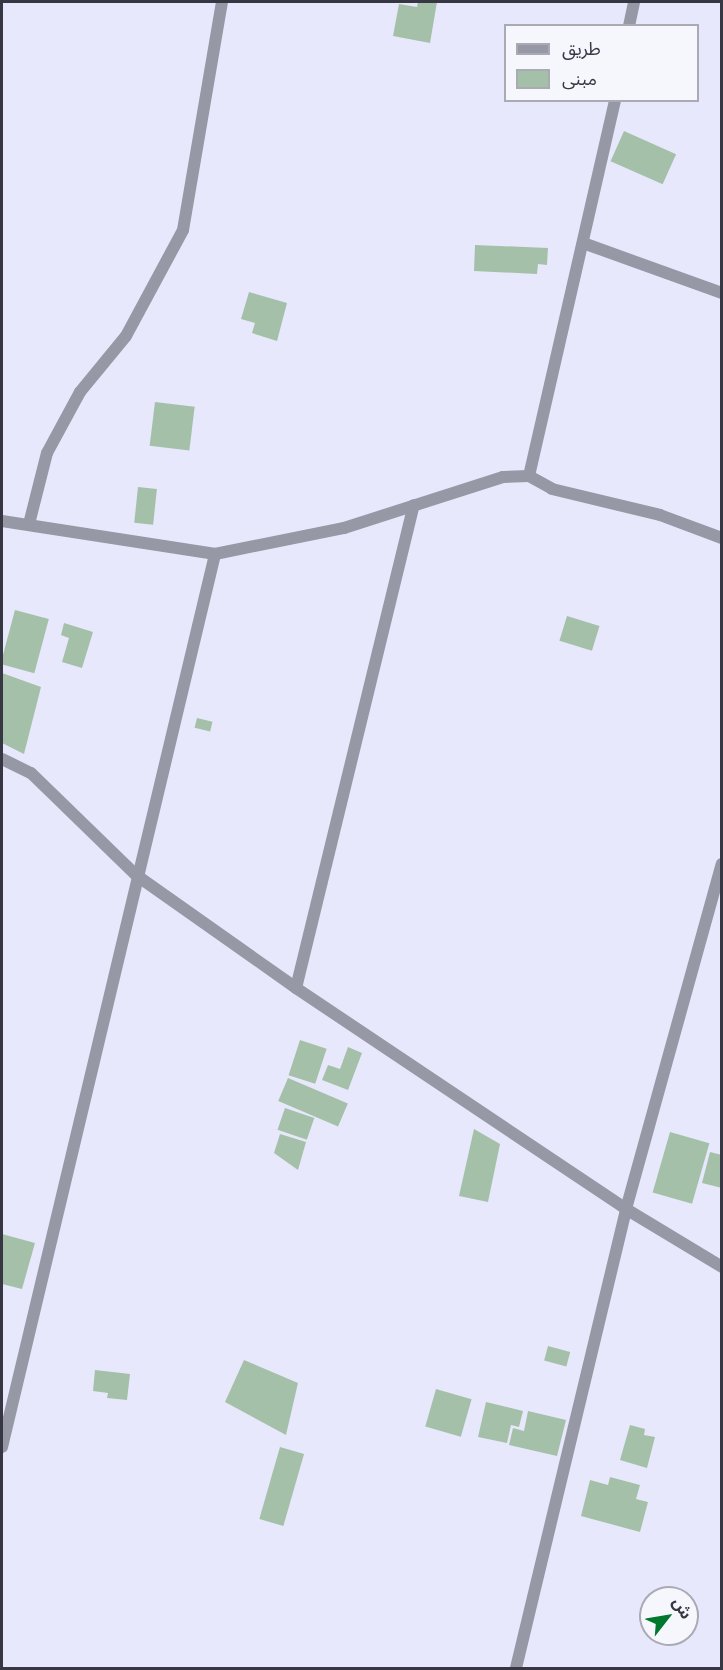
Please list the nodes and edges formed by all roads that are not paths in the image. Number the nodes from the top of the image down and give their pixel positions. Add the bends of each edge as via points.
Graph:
1 (222, 2) edge
2 (634, 2) edge
3 (629, 24) edge
4 (615, 102) edge
5 (583, 243) junction
6 (722, 293) edge
7 (529, 476) junction
8 (414, 505) junction
9 (2, 521) edge
10 (29, 524) junction
11 (722, 538) edge
12 (215, 554) junction
13 (2, 759) edge
14 (722, 864) edge
15 (136, 875) junction
16 (296, 988) junction
17 (626, 1209) junction
18 (722, 1267) edge
19 (2, 1447) edge
20 (516, 1668) edge

1 - 10 street via 183,230 126,336 80,392 47,453
2 - 3 street
4 - 5 street
5 - 6 street
5 - 7 street
7 - 8 street via 503,477
7 - 11 street via 552,489 660,515
8 - 12 street via 344,528
8 - 16 street
9 - 10 street
10 - 12 street
12 - 15 street
13 - 15 street via 31,773
14 - 17 street
15 - 16 street
15 - 19 street
16 - 17 street
17 - 18 street
17 - 20 street

